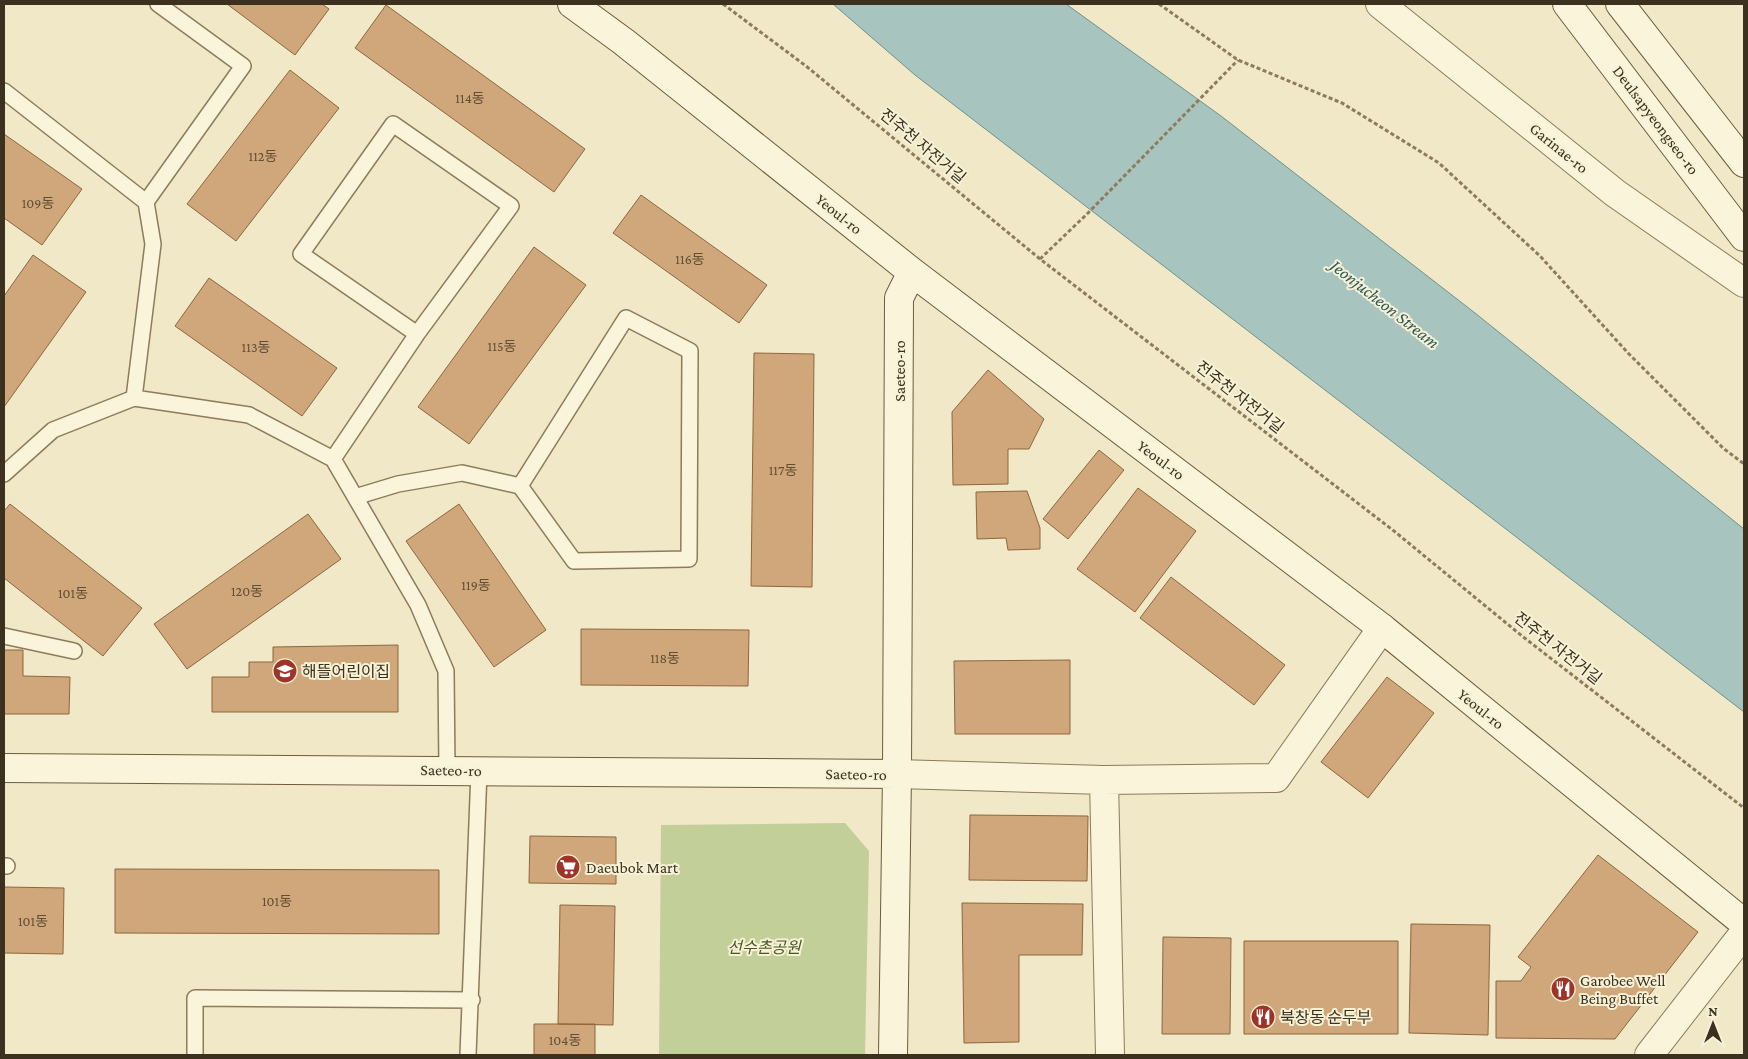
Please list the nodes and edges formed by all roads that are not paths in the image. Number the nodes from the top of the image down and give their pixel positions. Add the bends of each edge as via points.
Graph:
1 (158, 4) edge
2 (572, 4) edge
3 (1380, 4) edge
4 (1567, 4) edge
5 (1620, 4) edge
6 (4, 91) edge
7 (1744, 164) edge
8 (146, 202) junction
9 (1744, 237) edge
10 (912, 272) junction
11 (1744, 283) edge
12 (417, 334) junction
13 (134, 398) junction
14 (333, 459) junction
15 (4, 472) edge
16 (520, 486) junction
17 (355, 497) junction
18 (1382, 628) junction
19 (4, 636) edge
20 (74, 651) dead end
21 (4, 768) edge
22 (448, 770) junction
23 (480, 771) junction
24 (898, 774) junction
25 (1104, 780) junction
26 (1744, 923) edge
27 (1744, 933) edge
28 (472, 1000) junction
29 (195, 1055) edge
30 (468, 1055) edge
31 (893, 1055) edge
32 (1110, 1055) edge
33 (1649, 1055) edge

1 - 8 lane via 243,66
2 - 10 street, Yeoul-ro
3 - 11 street, Garinae-ro via 1615,193
4 - 9 street, Deulsapyeongseo-ro
5 - 7 street
6 - 8 lane
8 - 13 lane via 153,244
10 - 18 street, Yeoul-ro
10 - 24 street, Saeteo-ro via 899,298
12 - 12 lane via 511,206 393,124 301,254
12 - 14 lane
13 - 14 lane via 249,415
13 - 15 lane via 53,430
14 - 17 lane
16 - 16 lane via 626,318 690,351 689,559 574,561
16 - 17 lane via 462,473 398,484
17 - 22 lane via 418,605 446,671
18 - 25 street, Saeteo-ro via 1276,778
18 - 26 street, Yeoul-ro
19 - 20 lane
21 - 22 street, Saeteo-ro
22 - 23 street, Saeteo-ro
23 - 24 street, Saeteo-ro
23 - 28 lane
24 - 25 street, Saeteo-ro
24 - 31 street, Saeteo-ro
25 - 32 street
27 - 33 street
28 - 29 lane via 195,998
28 - 30 lane

